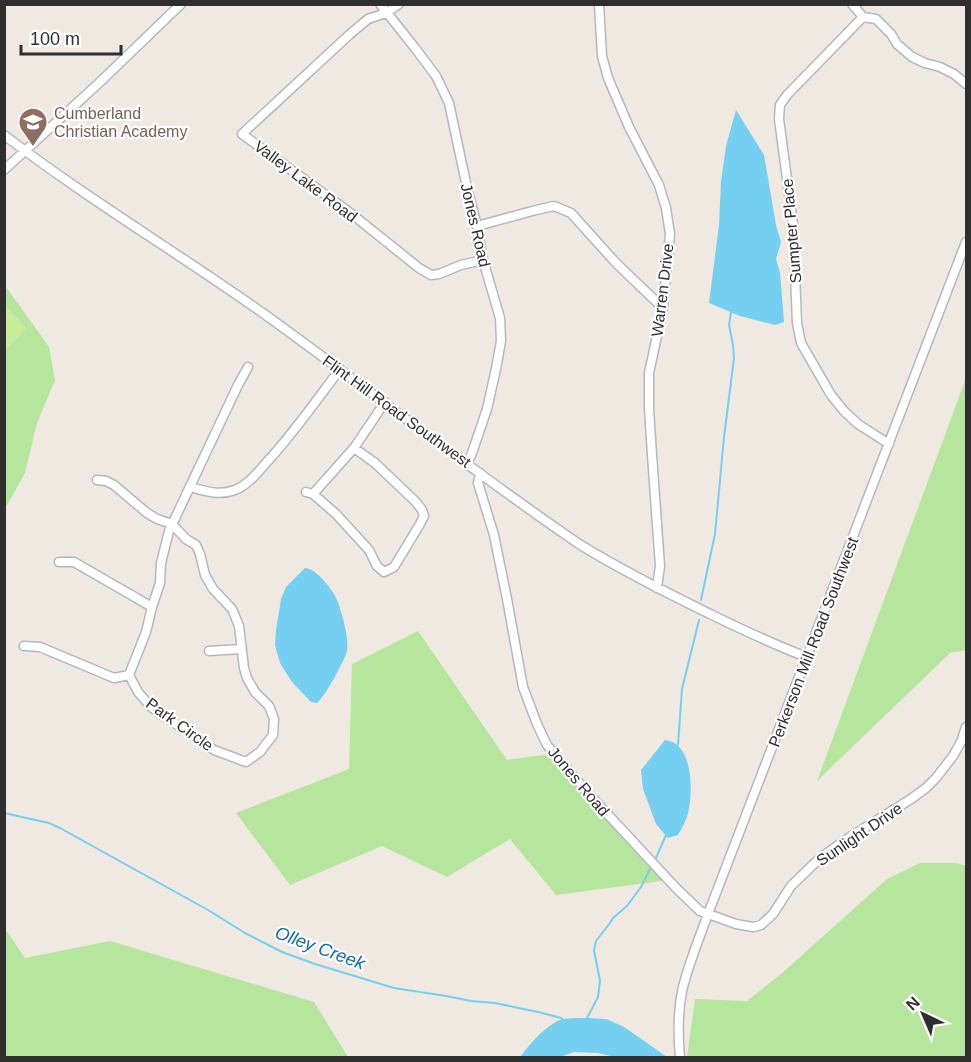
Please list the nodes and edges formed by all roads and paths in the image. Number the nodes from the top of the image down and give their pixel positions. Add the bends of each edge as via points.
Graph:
1 (181, 4) edge
2 (380, 4) edge
3 (399, 4) edge
4 (599, 4) edge
5 (852, 4) edge
6 (386, 13) junction
7 (863, 17) junction
8 (966, 84) edge
9 (4, 135) edge
10 (25, 151) junction
11 (4, 170) edge
12 (477, 226) junction
13 (966, 242) edge
14 (483, 260) junction
15 (663, 308) junction
16 (248, 367) dead end
17 (340, 369) junction
18 (385, 402) junction
19 (889, 444) junction
20 (354, 448) junction
21 (466, 462) junction
22 (480, 473) junction
23 (97, 480) dead end
24 (190, 487) junction
25 (172, 525) junction
26 (59, 562) dead end
27 (657, 588) junction
28 (152, 607) junction
29 (24, 646) dead end
30 (241, 649) junction
31 (209, 651) dead end
32 (807, 657) junction
33 (129, 675) junction
34 (966, 728) edge
35 (708, 914) junction
36 (680, 1058) edge

1 - 10 street
2 - 6 street, Jones Road
3 - 6 street, Valley Lake Road
4 - 15 street, Warren Drive via 602,56 608,78 666,208 669,234
5 - 7 street
6 - 12 street, Jones Road via 436,76 449,103
6 - 14 street, Valley Lake Road via 368,19 242,134 431,275
7 - 8 street via 876,19 912,57 940,67
7 - 19 street, Sumpter Place via 787,95 780,105 778,119 793,224 801,343 844,411
9 - 10 street, Flint Hill Road Southwest
10 - 11 street
10 - 17 street, Flint Hill Road Southwest
12 - 14 street, Jones Road
12 - 15 street via 554,207 571,213
13 - 19 street, Perkerson Mill Road Southwest
14 - 21 street, Jones Road via 500,318 501,341 487,409
15 - 27 street, Warren Drive via 649,373 660,566
16 - 24 street
17 - 18 street, Flint Hill Road Southwest
17 - 24 street via 250,481 222,492
18 - 20 street
18 - 21 street, Flint Hill Road Southwest
19 - 32 street, Perkerson Mill Road Southwest
20 - 20 street via 310,493 336,514 384,572 394,567 424,516 416,502
21 - 22 street, Flint Hill Road Southwest
22 - 27 street, Flint Hill Road Southwest via 579,544
22 - 35 street, Jones Road via 478,483 494,535 523,687 547,745 676,888
23 - 25 street, Park Circle via 106,480 147,513
24 - 25 street
25 - 28 street
25 - 30 street, Park Circle via 196,545 205,575 232,609 239,626
26 - 28 street via 74,562
27 - 32 street, Flint Hill Road Southwest
28 - 33 street
29 - 33 street via 40,647 114,678
30 - 31 street
30 - 33 street, Park Circle via 247,678 274,719 273,735 246,762 214,750 151,707
32 - 35 street, Perkerson Mill Road Southwest
34 - 35 street, Sunlight Drive via 953,756 926,788 820,858 790,886 773,914 761,925 736,924
35 - 36 street, Perkerson Mill Road Southwest via 682,991

